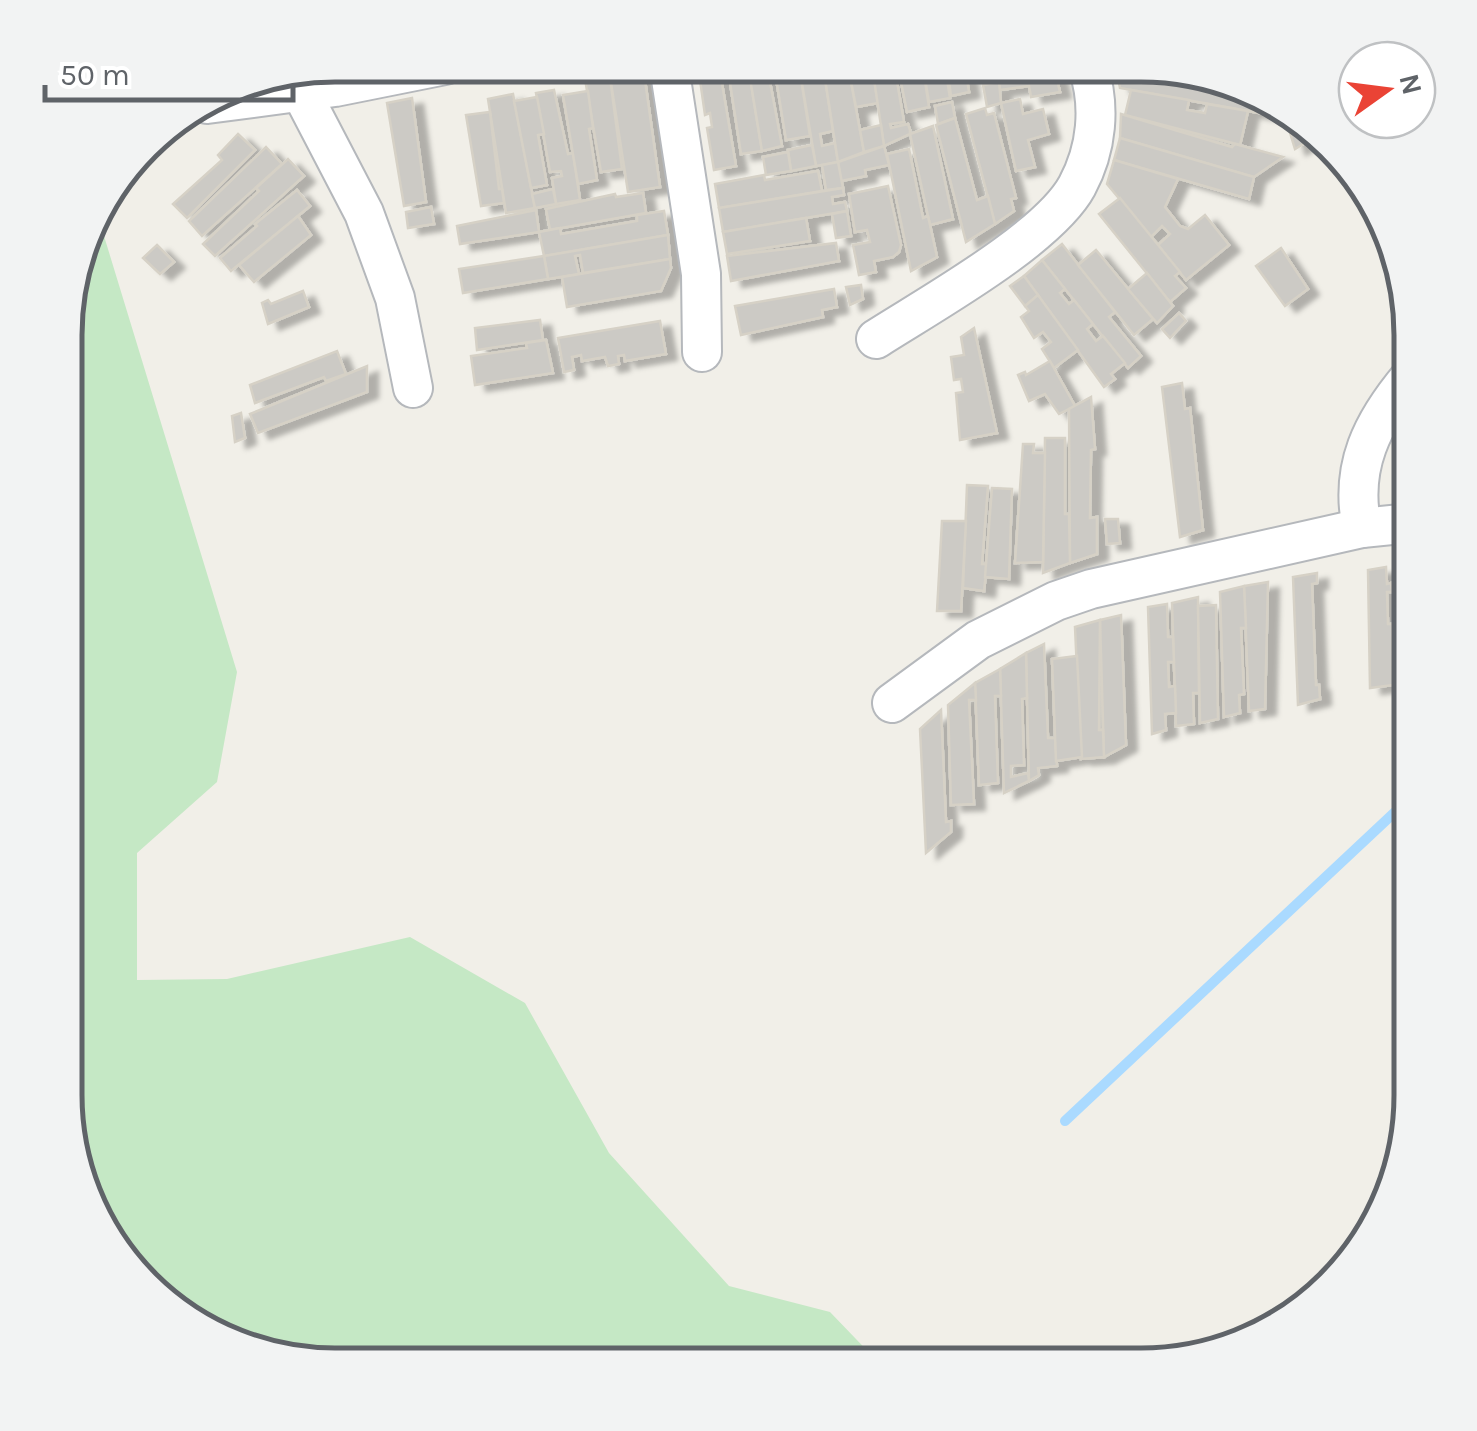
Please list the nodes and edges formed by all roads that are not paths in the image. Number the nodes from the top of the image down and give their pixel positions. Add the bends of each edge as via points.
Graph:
1 (354, 82) edge
2 (671, 82) edge
3 (1094, 83) edge
4 (301, 92) junction
5 (247, 99) edge
6 (876, 338) dead end
7 (702, 352) dead end
8 (413, 388) dead end
9 (1394, 398) edge
10 (1394, 525) edge
11 (1362, 528) junction
12 (892, 702) dead end

1 - 4 street
2 - 7 street via 701,274
3 - 6 street via 1096,130 1077,186 1057,212 970,279
4 - 5 street
4 - 8 street via 364,213 395,298
9 - 11 street via 1361,462
10 - 11 street
11 - 12 street via 1056,601 978,640

